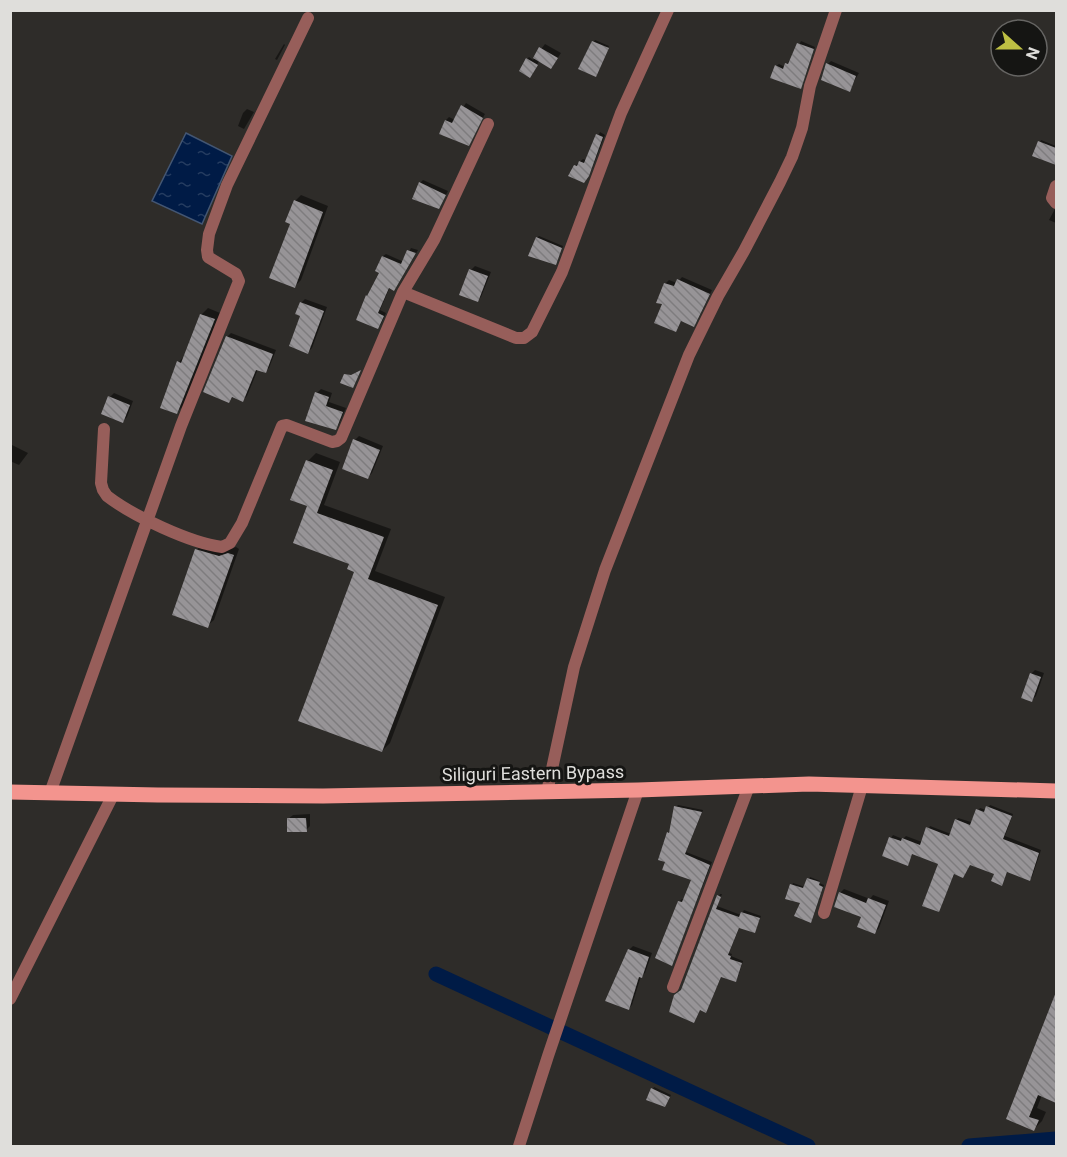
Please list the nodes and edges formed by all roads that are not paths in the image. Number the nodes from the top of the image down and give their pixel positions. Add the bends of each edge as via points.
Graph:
1 (668, 10) edge
2 (836, 10) edge
3 (308, 18) dead end
4 (488, 124) dead end
5 (1056, 186) edge
6 (1056, 203) edge
7 (403, 292) junction
8 (104, 429) dead end
9 (148, 520) junction
10 (749, 786) junction
11 (862, 786) junction
12 (638, 790) junction
13 (1056, 791) edge
14 (10, 792) edge
15 (50, 792) junction
16 (547, 792) junction
17 (113, 795) junction
18 (824, 913) dead end
19 (673, 987) dead end
20 (10, 999) edge
21 (519, 1146) edge

1 - 7 street via 621,113 562,272 532,333 516,338
2 - 16 street via 810,86 792,157 689,355 605,570 574,667
3 - 9 street via 208,234 208,257 236,274 239,281
4 - 7 street via 434,240
5 - 6 street via 1052,198
7 - 9 street via 341,438 332,442 282,426 230,543 212,546
8 - 9 street via 103,490
9 - 15 street
10 - 11 main road, Siliguri Eastern Bypass
10 - 12 main road, Siliguri Eastern Bypass
10 - 19 street
11 - 13 main road, Siliguri Eastern Bypass
11 - 18 street
12 - 16 main road, Siliguri Eastern Bypass
12 - 21 street
14 - 15 main road, Siliguri Eastern Bypass
15 - 17 main road, Siliguri Eastern Bypass
16 - 17 main road, Siliguri Eastern Bypass
17 - 20 street

